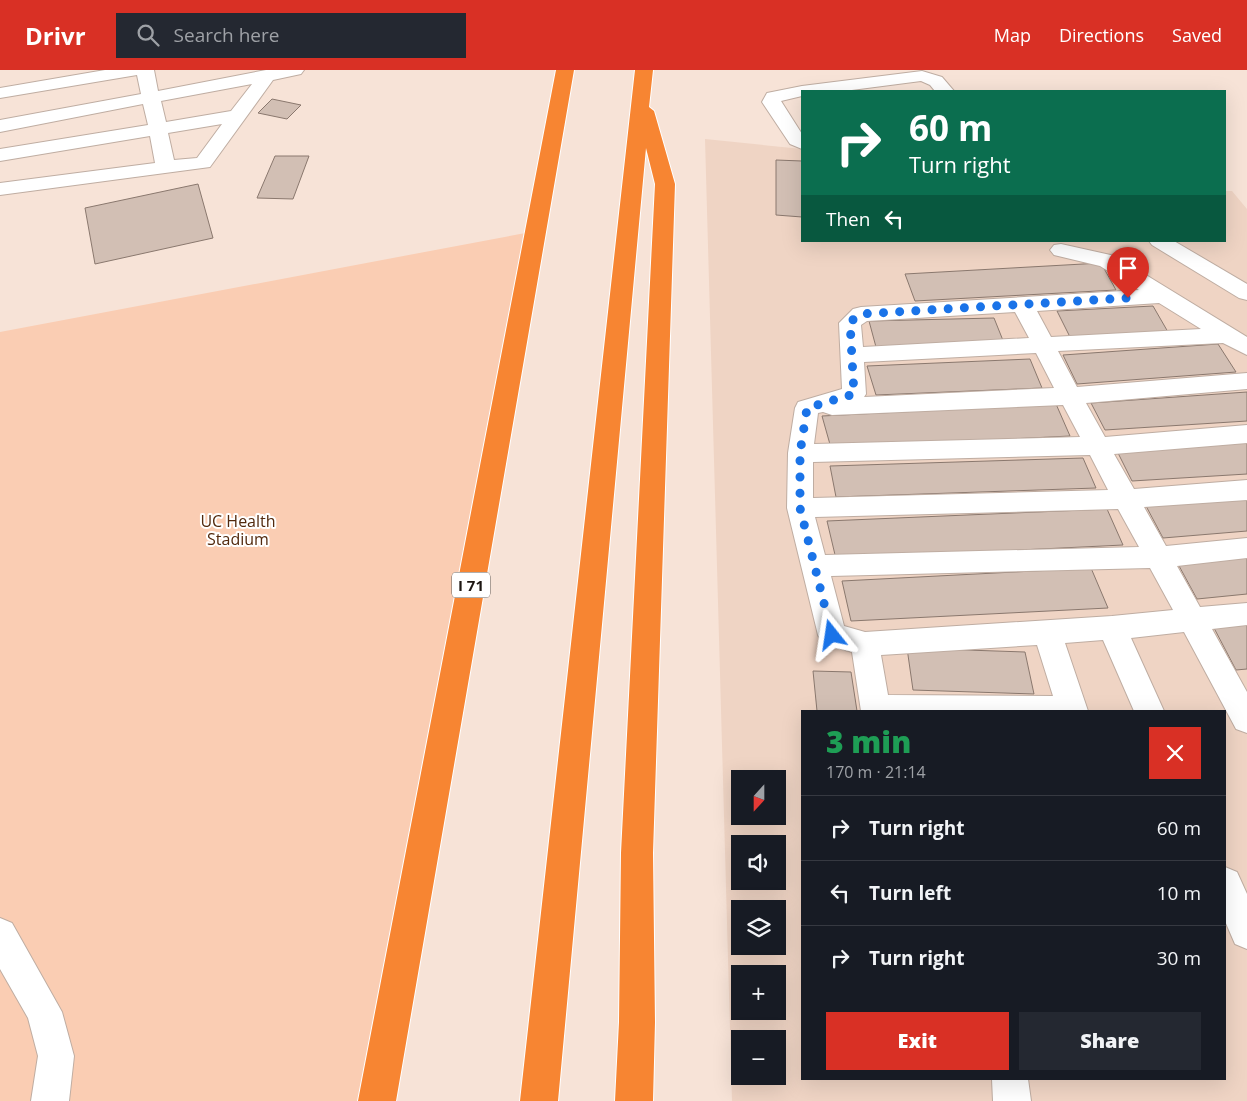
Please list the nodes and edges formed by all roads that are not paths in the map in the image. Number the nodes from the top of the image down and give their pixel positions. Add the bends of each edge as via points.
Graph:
1 (137, 70) edge
2 (145, 70) edge
3 (295, 70) edge
4 (565, 70) edge
5 (267, 75) junction
6 (642, 83) edge
7 (811, 90) edge
8 (944, 90) edge
9 (801, 91) edge
10 (0, 93) edge
11 (151, 97) junction
12 (237, 116) junction
13 (0, 126) edge
14 (158, 128) junction
15 (801, 142) edge
16 (0, 155) edge
17 (166, 167) junction
18 (0, 189) edge
19 (1161, 242) edge
20 (1061, 250) dead end
21 (1247, 293) edge
22 (1163, 296) junction
23 (1023, 305) junction
24 (1224, 335) junction
25 (1044, 346) junction
26 (1247, 348) edge
27 (851, 355) junction
28 (1247, 381) edge
29 (1070, 396) junction
30 (807, 408) junction
31 (1247, 434) edge
32 (1099, 446) junction
33 (800, 453) junction
34 (1247, 490) edge
35 (1128, 499) junction
36 (800, 508) junction
37 (1247, 548) edge
38 (1160, 557) junction
39 (813, 566) junction
40 (1247, 614) edge
41 (1193, 618) junction
42 (1112, 628) junction
43 (1047, 631) junction
44 (865, 644) junction
45 (1238, 685) edge
46 (876, 710) edge
47 (1073, 710) edge
48 (1149, 710) edge
49 (1247, 720) edge
50 (1226, 885) edge
51 (1247, 932) edge
52 (0, 935) edge
53 (1010, 1080) edge
54 (50, 1101) edge
55 (377, 1101) edge
56 (539, 1101) edge
57 (634, 1101) edge
58 (1012, 1101) edge

1 - 10 street
2 - 11 street
3 - 5 street
4 - 55 highway, I 71
5 - 11 street
5 - 12 street
6 - 56 highway
6 - 57 highway via 665,184 637,853
7 - 8 street via 922,76 936,81
9 - 15 street via 778,94 771,102
11 - 13 street
11 - 14 street
12 - 14 street
12 - 17 street via 203,163
14 - 16 street
14 - 17 street
17 - 18 street
19 - 21 street
20 - 22 street via 1107,261
22 - 23 street
22 - 24 street
23 - 25 street
23 - 27 street via 861,314 850,322
24 - 25 street
24 - 26 street
25 - 27 street
25 - 29 street
27 - 30 street via 854,394
28 - 29 street
29 - 30 street
29 - 32 street
30 - 33 street
31 - 32 street
32 - 33 street
32 - 35 street
33 - 36 street
34 - 35 street
35 - 36 street
35 - 38 street
36 - 39 street
37 - 38 street
38 - 39 street
38 - 41 street
39 - 44 street via 832,635
40 - 41 street
41 - 42 street
41 - 45 street
42 - 43 street
42 - 48 street
43 - 44 street
43 - 47 street
44 - 46 street
45 - 49 street
46 - 47 street
50 - 51 street
52 - 54 street via 44,1012 56,1056
53 - 58 street

